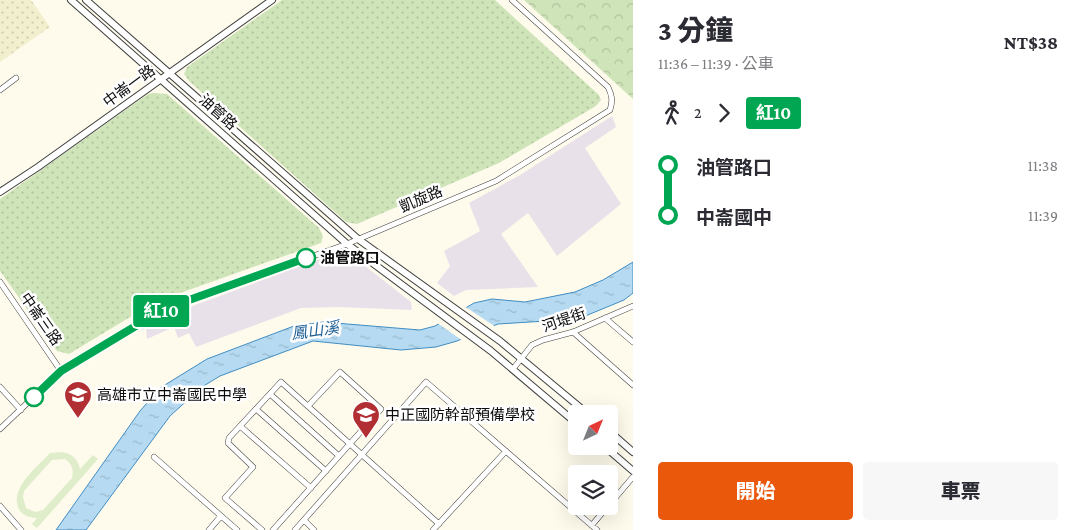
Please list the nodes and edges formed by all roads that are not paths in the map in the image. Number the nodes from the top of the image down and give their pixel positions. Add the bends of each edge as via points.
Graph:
1 (72, 0) edge
2 (86, 0) edge
3 (272, 0) edge
4 (512, 0) edge
5 (168, 74) junction
6 (16, 78) dead end
7 (162, 78) junction
8 (0, 90) edge
9 (0, 192) edge
10 (358, 239) junction
11 (348, 244) junction
12 (0, 282) edge
13 (633, 306) edge
14 (605, 318) junction
15 (573, 332) junction
16 (633, 342) edge
17 (521, 358) junction
18 (513, 368) junction
19 (61, 371) junction
20 (633, 384) edge
21 (0, 388) edge
22 (270, 394) junction
23 (577, 405) edge
24 (308, 406) junction
25 (256, 409) junction
26 (20, 410) junction
27 (568, 416) edge
28 (240, 426) junction
29 (0, 430) edge
30 (618, 440) edge
31 (350, 444) junction
32 (506, 452) junction
33 (633, 452) edge
34 (362, 454) junction
35 (614, 455) edge
36 (339, 456) junction
37 (154, 457) dead end
38 (326, 471) junction
39 (633, 471) edge
40 (633, 477) edge
41 (311, 488) junction
42 (618, 494) edge
43 (0, 506) edge
44 (601, 515) edge
45 (221, 516) junction
46 (304, 520) junction
47 (439, 524) junction
48 (592, 526) junction
49 (21, 530) edge
50 (209, 530) edge
51 (237, 530) edge
52 (262, 530) edge
53 (273, 530) edge
54 (295, 530) edge
55 (314, 530) edge
56 (433, 530) edge
57 (597, 530) edge

1 - 7 street, 油管路
2 - 5 street, 油管路
3 - 5 street, 中崙一路
4 - 10 street, 凱旋路 via 608,87 612,94 610,110 496,180
5 - 7 street, 中崙一路
5 - 10 street, 油管路
6 - 8 street
7 - 9 street, 中崙一路
7 - 11 street, 油管路
10 - 11 street
10 - 17 street
11 - 18 street
11 - 19 street via 164,309
12 - 19 street, 中崙三路
13 - 14 street, 河堤街
14 - 15 street, 河堤街
14 - 16 street
15 - 17 street, 河堤街 via 543,340
15 - 20 street
17 - 18 street, 河堤街
17 - 23 street
18 - 27 street
19 - 26 street
21 - 26 street
22 - 24 street via 281,382
22 - 25 street
22 - 36 street
24 - 31 street
24 - 31 street via 340,372 381,409
25 - 28 street
25 - 38 street
26 - 29 street
28 - 41 street
28 - 52 street via 228,443 253,467 225,498
30 - 33 street
31 - 34 street
31 - 36 street
32 - 34 street via 426,382
32 - 47 street
32 - 48 street
34 - 46 street
34 - 47 street
35 - 39 street
36 - 38 street
37 - 45 street
38 - 41 street
40 - 42 street
41 - 53 street
43 - 49 street
44 - 48 street
45 - 50 street
45 - 51 street
46 - 54 street
46 - 55 street
47 - 56 street
48 - 57 street

